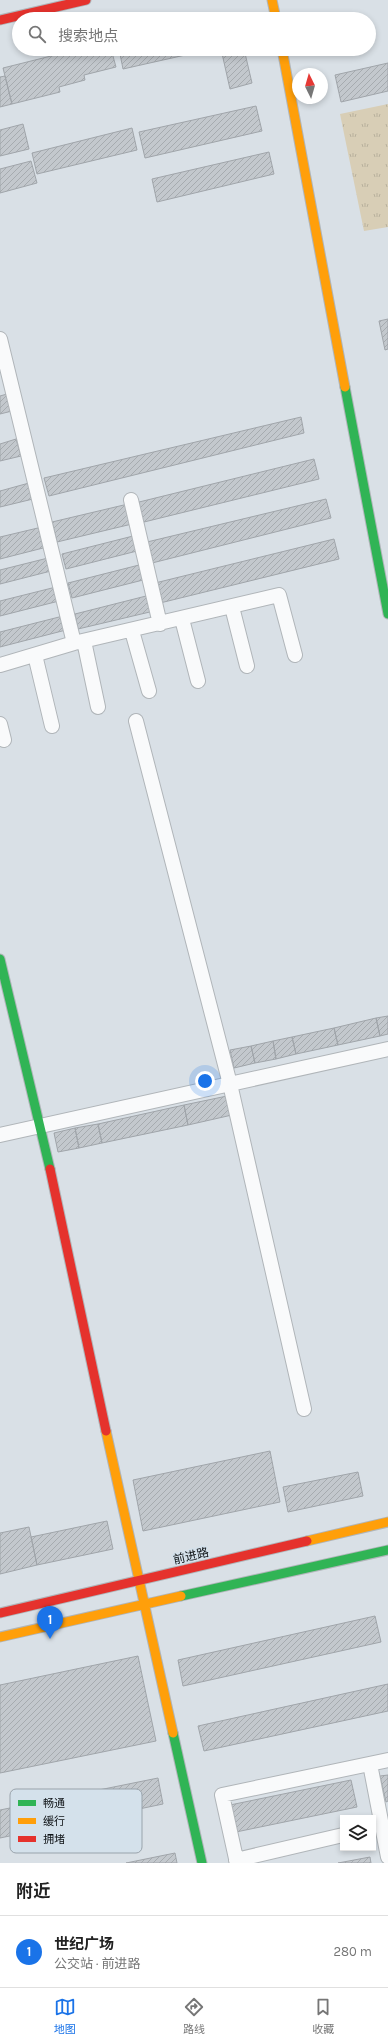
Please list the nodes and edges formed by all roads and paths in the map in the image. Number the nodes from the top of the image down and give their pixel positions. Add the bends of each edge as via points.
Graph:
1 (86, 0) edge
2 (272, 0) edge
3 (34, 12) edge
4 (275, 12) edge
5 (12, 17) edge
6 (0, 20) edge
7 (283, 56) edge
8 (0, 339) edge
9 (131, 500) dead end
10 (232, 607) junction
11 (388, 614) edge
12 (182, 619) junction
13 (160, 624) junction
14 (132, 630) junction
15 (79, 642) junction
16 (35, 655) junction
17 (295, 655) dead end
18 (0, 665) edge
19 (247, 666) dead end
20 (198, 681) dead end
21 (149, 691) dead end
22 (98, 707) dead end
23 (136, 721) dead end
24 (0, 724) edge
25 (52, 726) dead end
26 (4, 740) dead end
27 (0, 959) edge
28 (388, 1049) edge
29 (230, 1084) junction
30 (41, 1125) junction
31 (0, 1135) edge
32 (304, 1409) dead end
33 (388, 1522) edge
34 (388, 1550) edge
35 (138, 1581) junction
36 (143, 1605) junction
37 (0, 1613) edge
38 (0, 1637) edge
39 (388, 1760) edge
40 (370, 1764) junction
41 (381, 1827) edge
42 (340, 1837) edge
43 (388, 1857) edge
44 (237, 1861) edge
45 (202, 1863) edge

1 - 3 street
2 - 4 street
5 - 6 street
7 - 11 street
8 - 15 street
9 - 13 street
10 - 12 street
10 - 17 street via 279,595
10 - 19 street
12 - 13 street
12 - 20 street
13 - 14 street
14 - 15 street
14 - 21 street
15 - 16 street
15 - 22 street
16 - 18 street
16 - 25 street
23 - 29 street
24 - 26 street
27 - 30 street
28 - 29 street
29 - 30 street
29 - 32 street
30 - 31 street
30 - 35 street
33 - 35 street, 前进路
34 - 36 street
35 - 36 street
35 - 37 street, 前进路
36 - 38 street
36 - 45 street
39 - 40 street
40 - 41 street
40 - 44 street via 222,1795
41 - 43 street
42 - 44 street

